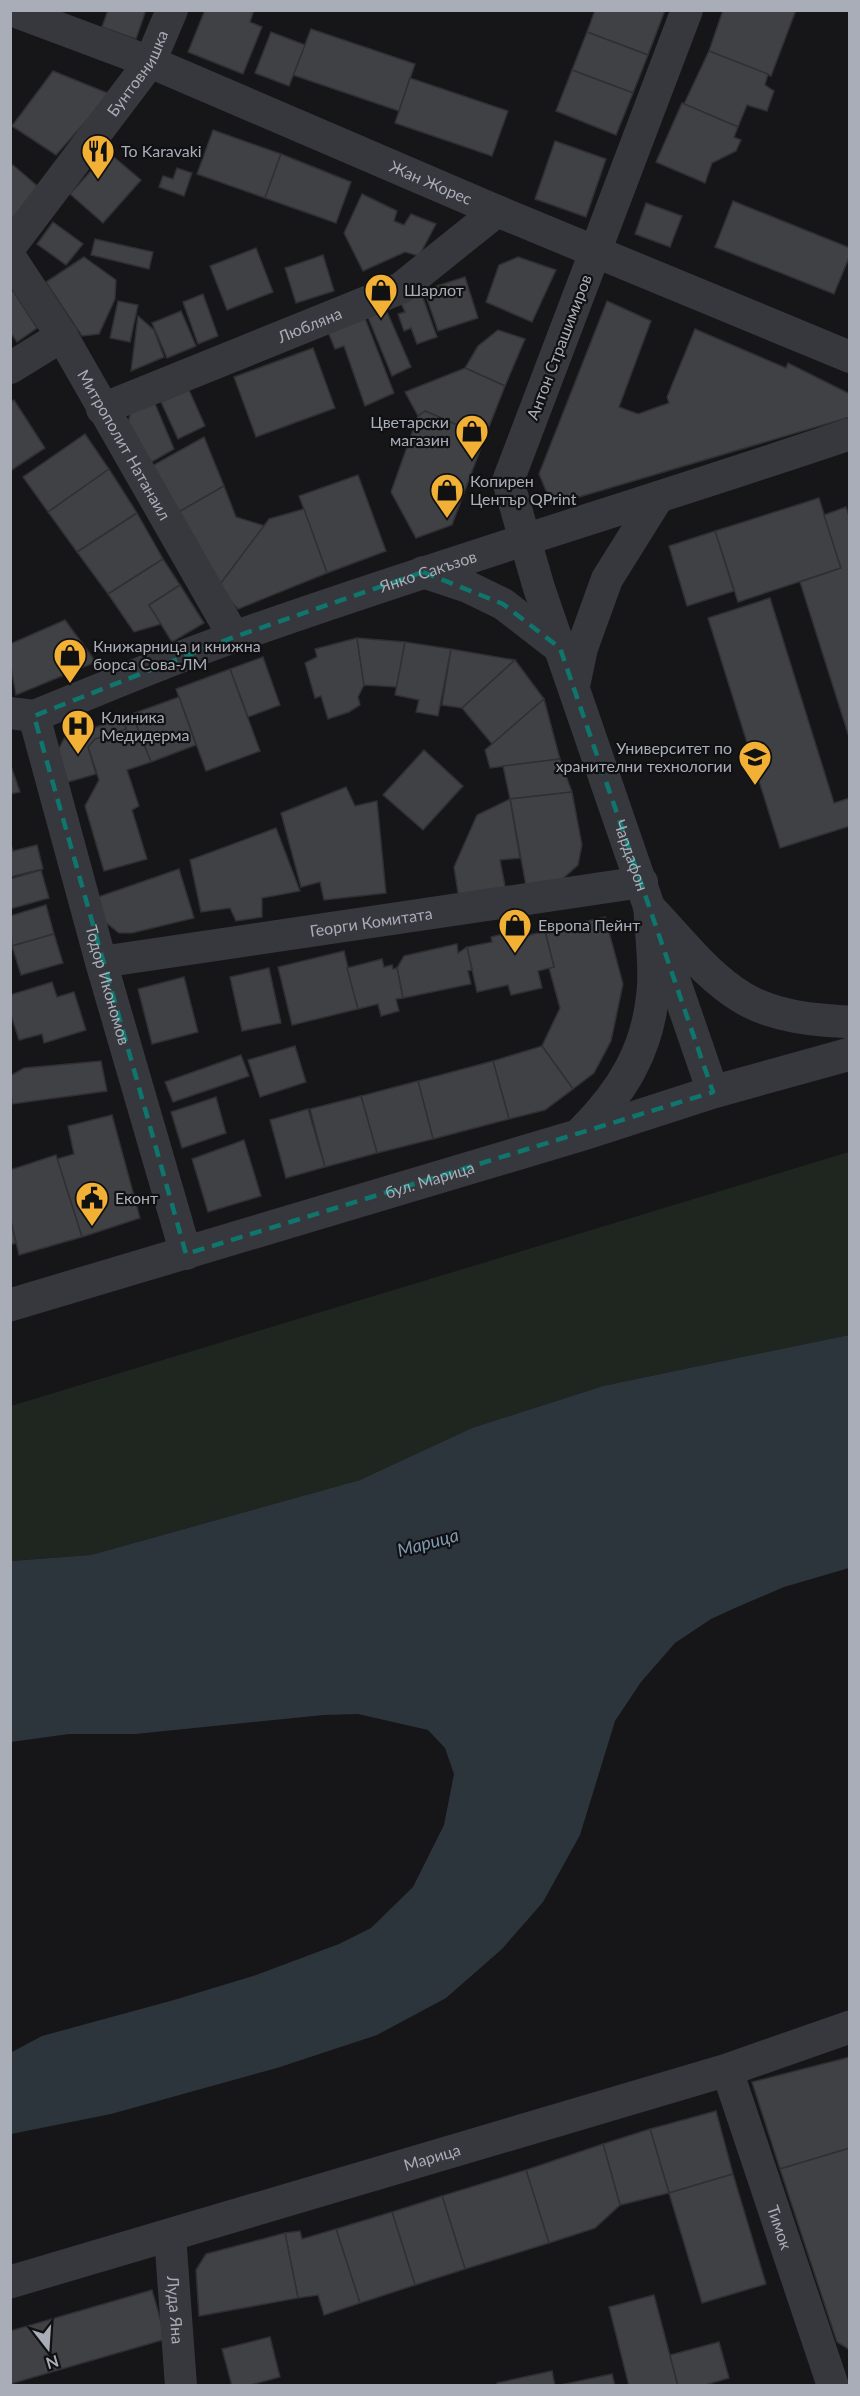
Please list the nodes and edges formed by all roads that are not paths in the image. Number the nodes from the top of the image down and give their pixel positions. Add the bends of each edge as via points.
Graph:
1 (11, 10) edge
2 (172, 10) edge
3 (687, 10) edge
4 (150, 62) junction
5 (497, 211) junction
6 (10, 247) edge
7 (596, 252) junction
8 (10, 257) edge
9 (62, 336) junction
10 (849, 357) edge
11 (10, 368) edge
12 (102, 409) junction
13 (849, 434) edge
14 (657, 499) junction
15 (524, 539) junction
16 (423, 572) junction
17 (234, 637) junction
18 (560, 648) junction
19 (574, 687) junction
20 (22, 715) edge
21 (646, 896) junction
22 (101, 962) junction
23 (849, 1022) edge
24 (849, 1054) edge
25 (713, 1092) junction
26 (580, 1135) junction
27 (186, 1254) junction
28 (10, 1305) edge
29 (849, 2027) edge
30 (727, 2070) junction
31 (170, 2235) junction
32 (10, 2282) edge
33 (181, 2385) edge
34 (833, 2385) edge

1 - 4 street, Жан Жорес
2 - 4 street, Бунтовнишка
3 - 7 street, Антон Страшимиров
4 - 5 street, Жан Жорес
4 - 6 street, Бунтовнишка
5 - 7 street, Жан Жорес
5 - 12 street, Любляна via 401,288
7 - 10 street, Жан Жорес
7 - 15 street, Антон Страшимиров via 508,481
8 - 9 street, Митрополит Натанаил
9 - 11 street
9 - 12 street, Митрополит Натанаил
12 - 17 street, Митрополит Натанаил
13 - 14 street, Янко Сакъзов
14 - 15 street, Янко Сакъзов
14 - 19 street via 607,579 582,648
15 - 16 street, Янко Сакъзов
15 - 18 street, Антон Страшимиров
16 - 17 street, Янко Сакъзов
16 - 18 street via 502,604
17 - 20 street, Янко Сакъзов
18 - 19 street, Антон Страшимиров
19 - 21 street, Чардафон
20 - 22 street, Тодор Икономов
21 - 22 street, Георги Комитата
21 - 23 street via 718,980 744,999 802,1019
21 - 25 street, Чардафон
21 - 26 street via 653,991 637,1059 618,1093
22 - 27 street, Тодор Икономов
24 - 25 street, бул. Марица
25 - 26 street, бул. Марица
26 - 27 street, бул. Марица
27 - 28 street, бул. Марица
29 - 30 street, Марица
30 - 31 street, Марица
30 - 34 street, Тимок
31 - 32 street, Марица
31 - 33 street, Луда Яна

